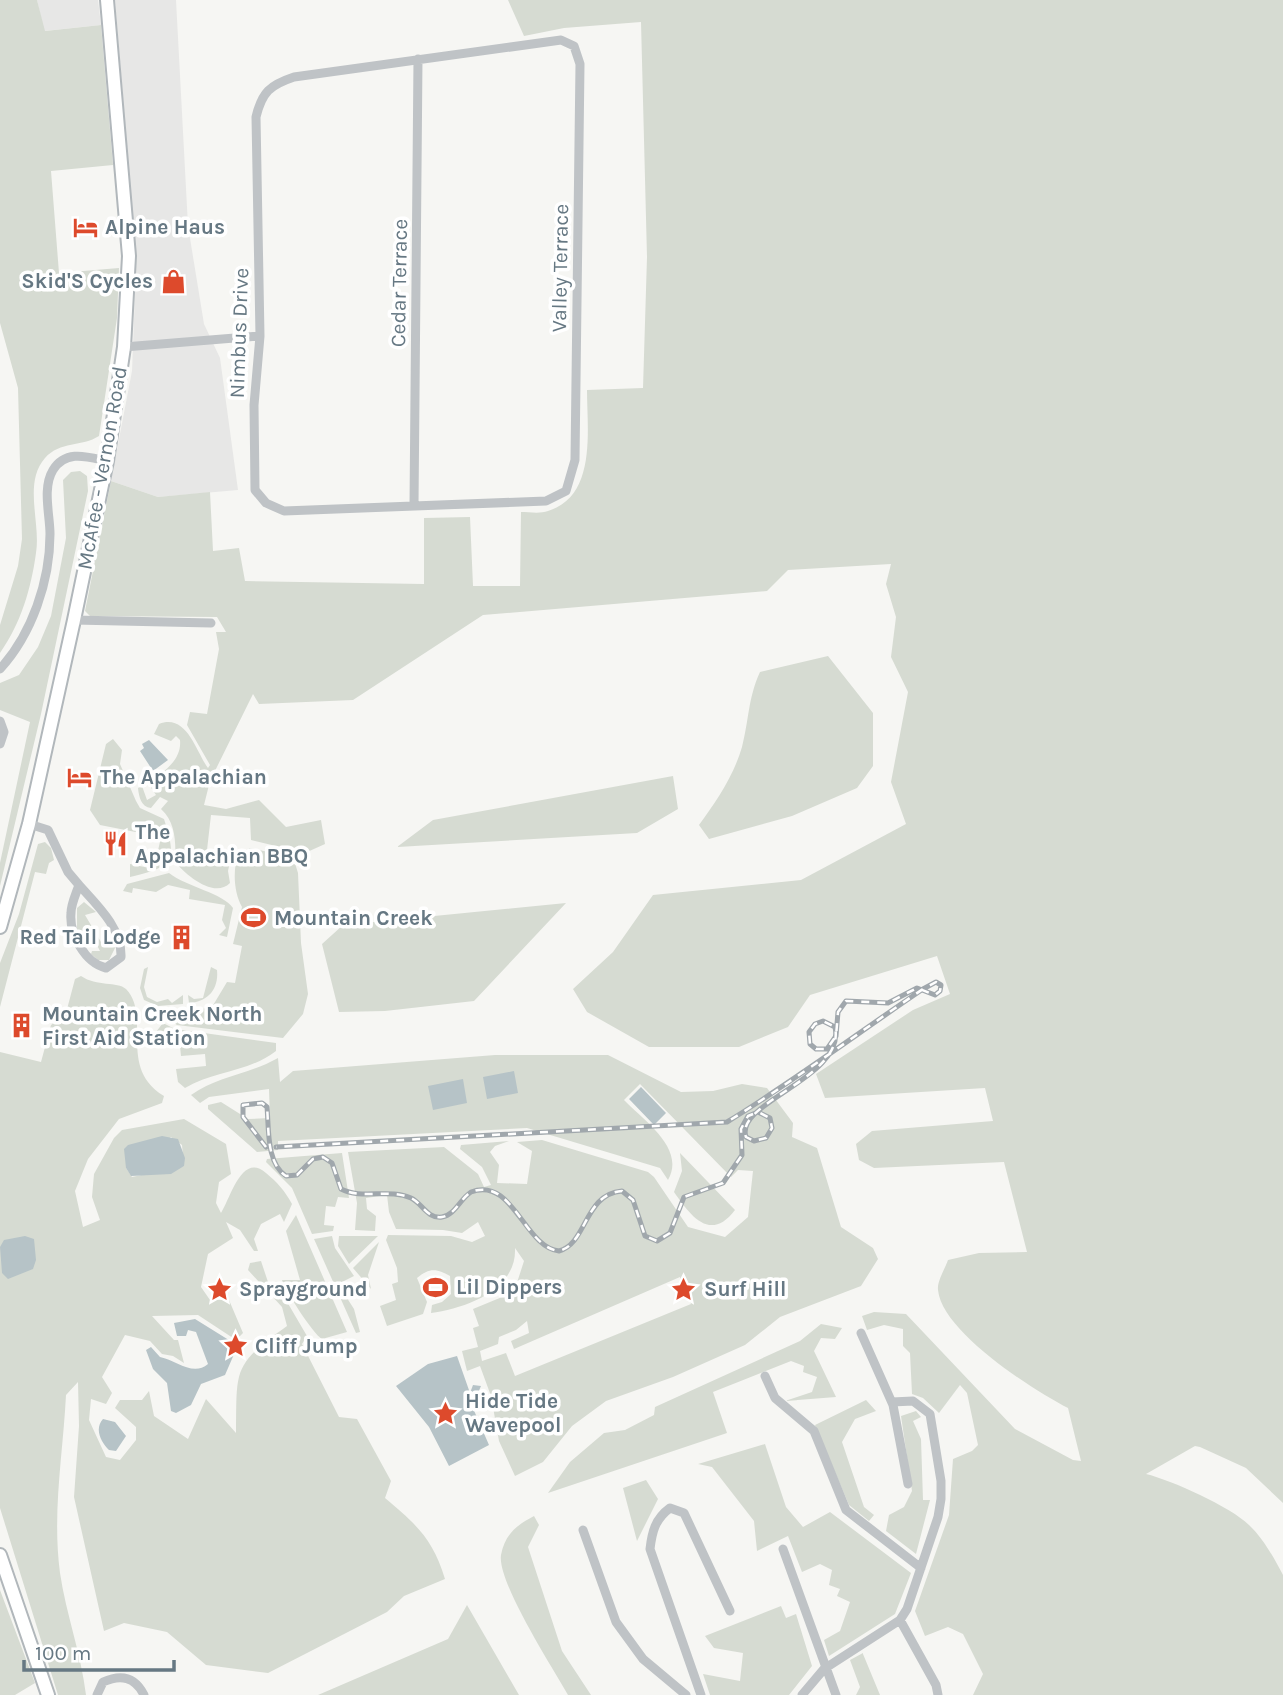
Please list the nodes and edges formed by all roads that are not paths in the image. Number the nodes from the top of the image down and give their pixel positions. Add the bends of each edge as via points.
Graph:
1 (107, 0) edge
2 (574, 46) joint
3 (418, 59) junction
4 (260, 336) junction
5 (124, 347) junction
6 (107, 461) junction
7 (566, 491) joint
8 (414, 506) junction
9 (74, 620) junction
10 (211, 623) dead end
11 (0, 669) edge
12 (0, 721) edge
13 (0, 744) edge
14 (29, 824) junction
15 (79, 886) junction
16 (0, 927) edge
17 (861, 1333) dead end
18 (765, 1376) dead end
19 (892, 1402) junction
20 (908, 1484) dead end
21 (583, 1530) dead end
22 (783, 1549) dead end
23 (0, 1555) edge
24 (921, 1568) junction
25 (730, 1611) dead end
26 (900, 1620) junction
27 (824, 1669) junction
28 (804, 1692) edge
29 (48, 1695) edge
30 (96, 1695) edge
31 (144, 1695) edge
32 (686, 1695) edge
33 (701, 1695) edge
34 (836, 1695) edge
35 (937, 1695) edge

1 - 5 main road, McAfee - Vernon Road via 127,230
2 - 3 street, Nimbus Drive via 561,40
2 - 7 street, Valley Terrace via 580,64 575,460
3 - 4 street, Nimbus Drive via 294,77 274,84 261,97 256,117
3 - 8 street, Cedar Terrace
4 - 5 street
4 - 8 street, Nimbus Drive via 254,405 255,490 266,503 284,511
5 - 6 main road, McAfee - Vernon Road
6 - 9 main road, McAfee - Vernon Road
6 - 11 street via 76,455 53,470 48,484 49,551 37,606 20,643
7 - 8 street, Nimbus Drive via 546,501
9 - 10 street
9 - 14 main road, McAfee - Vernon Road
12 - 13 street via 4,732
14 - 15 street via 48,830
14 - 16 main road, McAfee - Vernon Road
15 - 15 street via 71,914 74,936 91,961 106,968 121,957 120,943 109,921
17 - 19 street
18 - 24 street via 775,1398 814,1432 846,1510
19 - 20 street
19 - 24 street via 913,1401 930,1414 942,1481
21 - 32 street via 616,1622 643,1660
22 - 27 street
23 - 29 main road
24 - 26 street
25 - 33 street via 684,1513 670,1508 652,1530 649,1549
26 - 27 street
26 - 35 street via 936,1685
27 - 28 street
27 - 34 street
30 - 31 street via 103,1682 122,1677 139,1686

